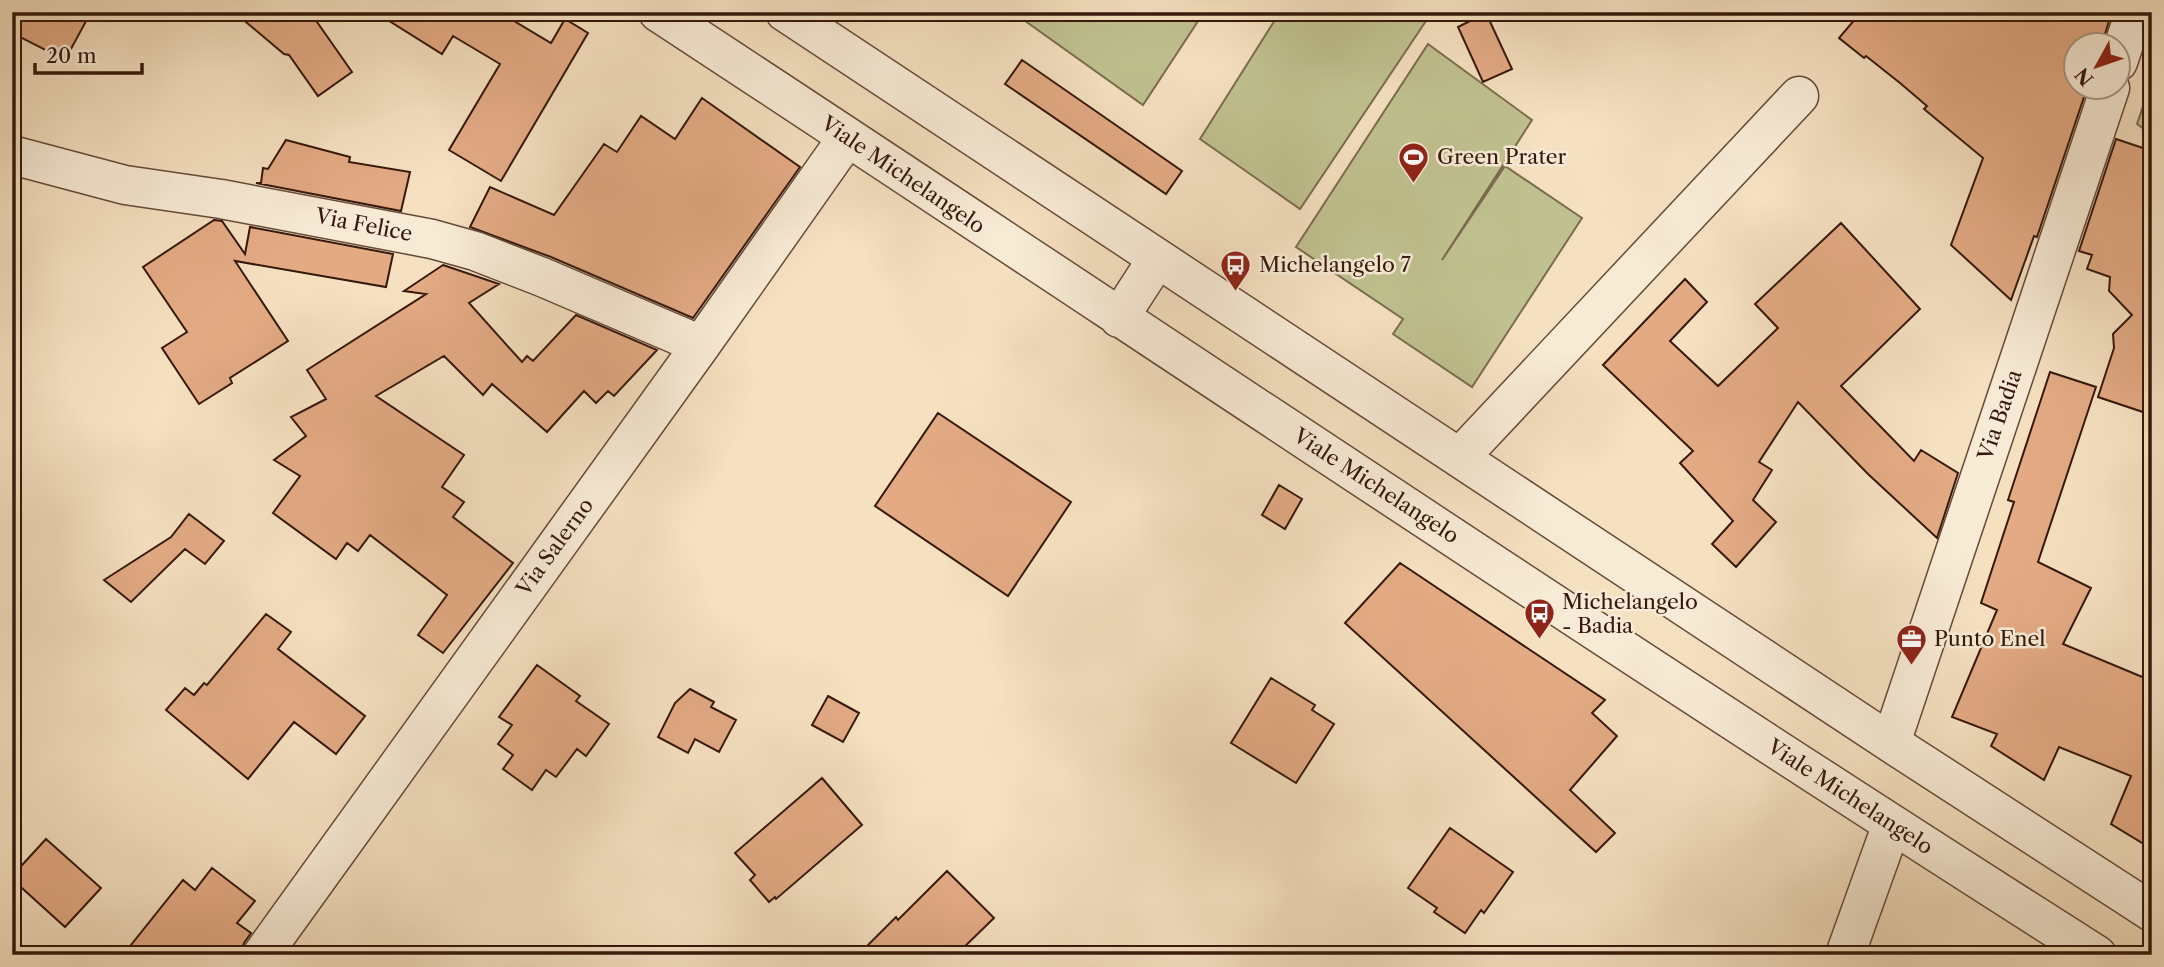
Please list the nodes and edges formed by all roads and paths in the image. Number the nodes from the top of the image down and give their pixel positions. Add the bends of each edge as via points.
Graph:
1 (659, 12) edge
2 (785, 12) edge
3 (2135, 12) edge
4 (2129, 32) edge
5 (1799, 96) dead end
6 (2105, 102) edge
7 (847, 138) junction
8 (12, 155) edge
9 (1157, 259) junction
10 (1119, 318) junction
11 (701, 345) junction
12 (1460, 457) junction
13 (1891, 743) junction
14 (1892, 824) junction
15 (2152, 912) edge
16 (262, 955) edge
17 (1845, 955) edge
18 (2097, 955) edge

1 - 7 street, Viale Michelangelo
2 - 9 street
3 - 4 street
5 - 12 street
6 - 13 street, Via Badia
7 - 10 street, Viale Michelangelo
7 - 11 street, Via Salerno
8 - 11 street, Via Felice via 125,185 432,239 542,277
9 - 10 street
9 - 12 street
10 - 14 street, Viale Michelangelo
11 - 16 street, Via Salerno
12 - 13 street
13 - 15 street
14 - 17 street
14 - 18 street, Viale Michelangelo

